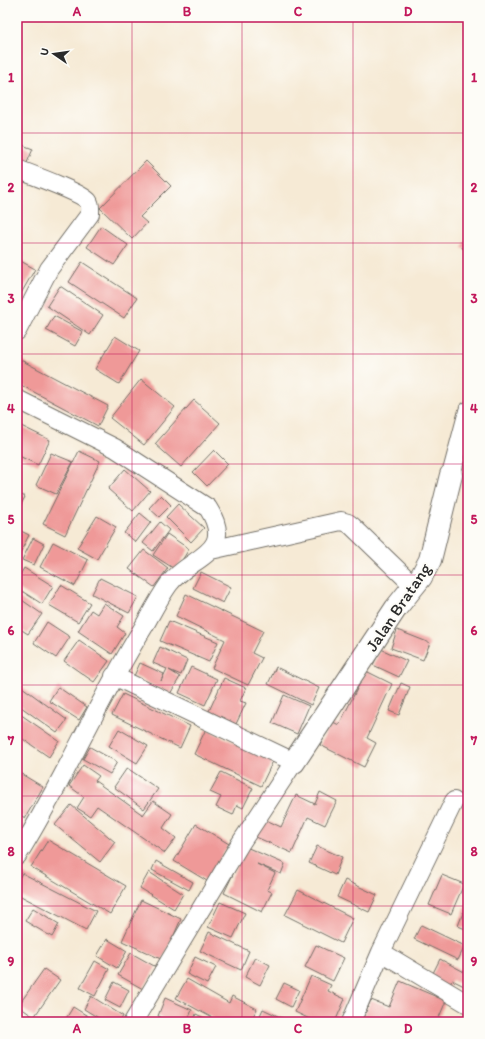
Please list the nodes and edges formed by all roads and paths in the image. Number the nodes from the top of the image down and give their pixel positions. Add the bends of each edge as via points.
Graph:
1 (17, 169) edge
2 (17, 331) edge
3 (17, 399) edge
4 (468, 411) edge
5 (451, 475) joint
6 (211, 550) junction
7 (414, 586) junction
8 (114, 676) junction
9 (294, 762) junction
10 (454, 801) dead end
11 (17, 856) edge
12 (381, 952) junction
13 (468, 1004) edge
14 (133, 1022) edge
15 (351, 1022) edge

1 - 2 street via 90,202 90,214 49,269
3 - 6 street via 115,448 208,508 215,519 217,531 216,541
4 - 5 street, Jalan Bratang
5 - 7 street, Jalan Bratang via 430,560
6 - 7 street via 341,521 352,526
6 - 8 street via 170,583
7 - 9 street, Jalan Bratang via 396,608
8 - 9 street
8 - 11 street
9 - 14 street via 240,844
10 - 12 street
12 - 13 street
12 - 15 street

